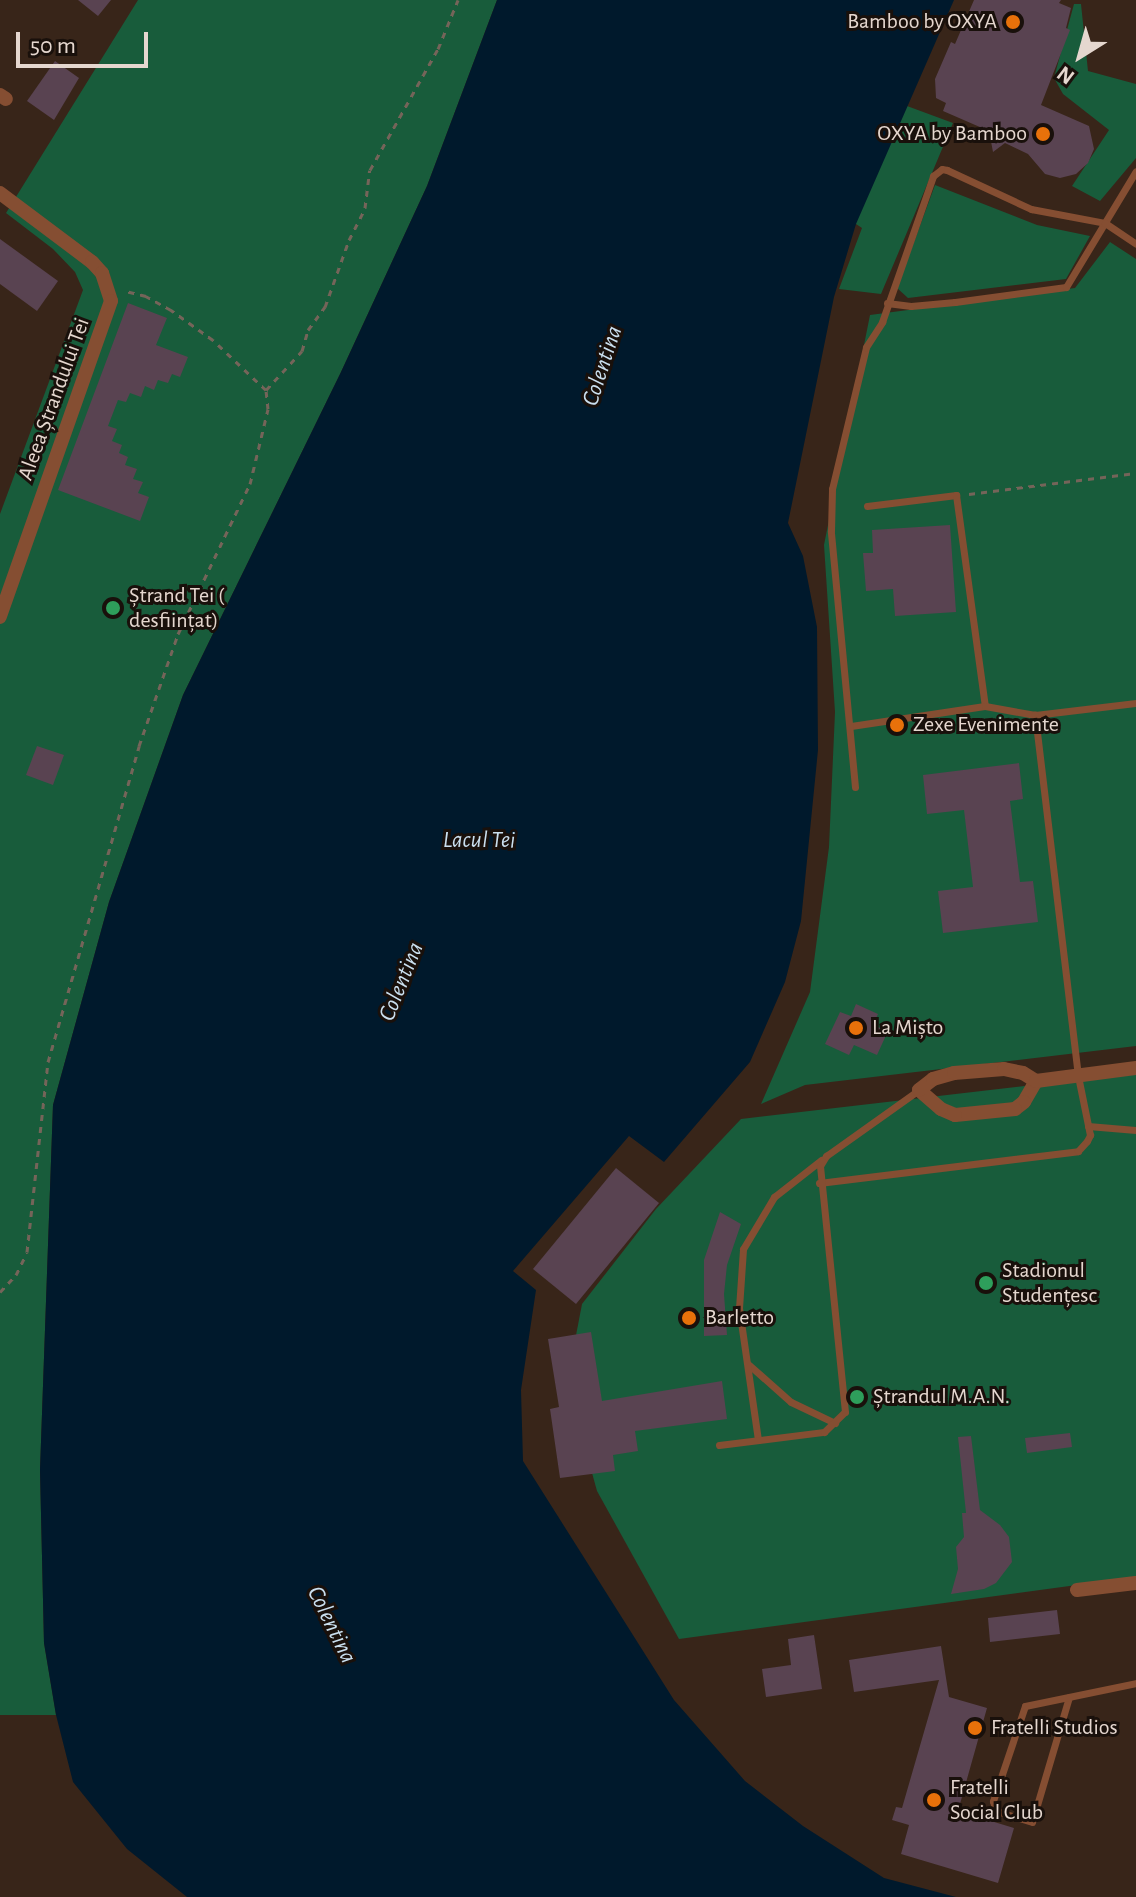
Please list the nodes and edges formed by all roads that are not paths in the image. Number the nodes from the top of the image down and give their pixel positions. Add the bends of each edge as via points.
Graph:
1 (1136, 171) edge
2 (0, 193) edge
3 (1105, 223) junction
4 (1136, 244) edge
5 (887, 303) junction
6 (867, 506) dead end
7 (0, 617) edge
8 (1136, 703) edge
9 (985, 706) junction
10 (1035, 715) junction
11 (851, 726) junction
12 (855, 787) dead end
13 (1136, 1068) edge
14 (1078, 1076) junction
15 (1036, 1081) junction
16 (919, 1090) junction
17 (1088, 1126) junction
18 (1136, 1130) edge
19 (826, 1156) junction
20 (819, 1183) junction
21 (747, 1362) junction
22 (835, 1423) junction
23 (758, 1440) junction
24 (719, 1445) dead end
25 (1136, 1583) edge
26 (1077, 1590) dead end
27 (1136, 1683) edge
28 (1069, 1697) junction

1 - 3 lane
2 - 7 street, Aleea Ștrandului Tei via 92,262 108,287 108,315
3 - 4 lane
3 - 5 lane via 1066,287 911,306
3 - 5 lane via 1031,209 942,169 933,176
5 - 11 lane via 866,347 830,509
6 - 9 lane via 956,495
8 - 10 lane
9 - 10 lane
9 - 11 lane
10 - 14 lane
11 - 12 lane
13 - 14 street
14 - 15 street
14 - 17 lane
15 - 16 street via 1004,1069 943,1076
15 - 16 street via 1015,1109 955,1115
16 - 19 lane
17 - 18 lane
17 - 20 lane via 1087,1141 1078,1151
19 - 20 lane
19 - 21 lane via 774,1197 743,1249 739,1308
20 - 22 lane via 845,1412
21 - 22 lane via 791,1402
21 - 23 lane
22 - 23 lane via 824,1432
23 - 24 lane
25 - 26 street
27 - 28 lane
28 - 28 lane via 1032,1822 996,1811 993,1801 1022,1708

